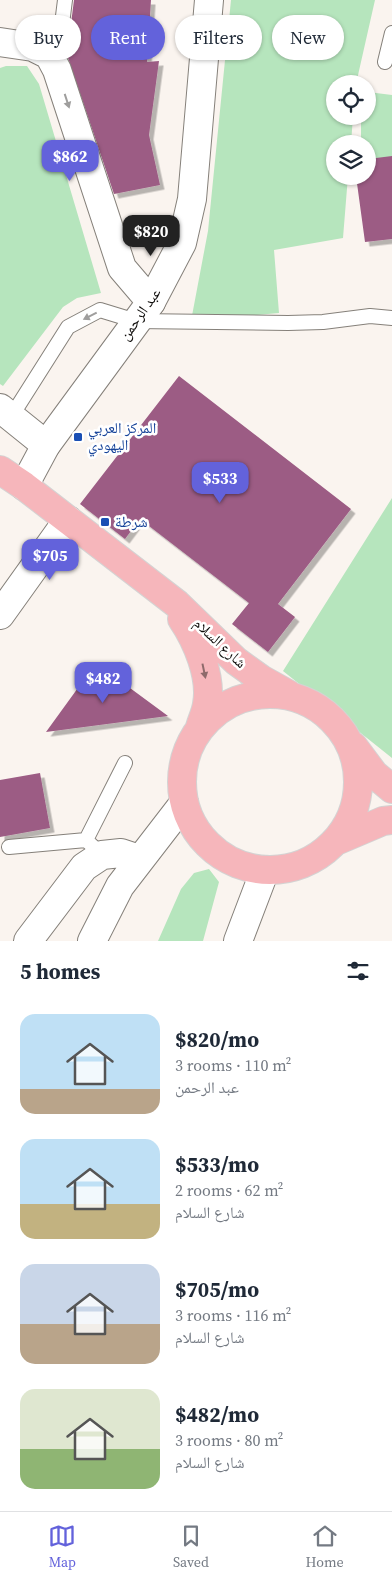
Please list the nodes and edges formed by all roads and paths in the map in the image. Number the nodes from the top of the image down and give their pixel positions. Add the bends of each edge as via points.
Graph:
1 (65, 0) edge
2 (209, 0) edge
3 (392, 34) edge
4 (0, 42) edge
5 (385, 62) dead end
6 (57, 70) junction
7 (143, 312) junction
8 (392, 318) edge
9 (6, 413) edge
10 (46, 445) junction
11 (0, 470) edge
12 (24, 486) junction
13 (68, 520) junction
14 (153, 586) junction
15 (0, 615) edge
16 (290, 696) junction
17 (200, 727) junction
18 (348, 740) junction
19 (125, 763) dead end
20 (392, 790) edge
21 (184, 803) junction
22 (392, 820) edge
23 (336, 841) junction
24 (10, 846) dead end
25 (94, 848) junction
26 (139, 859) junction
27 (265, 870) junction
28 (28, 941) edge
29 (92, 941) edge
30 (238, 941) edge

1 - 6 lane
2 - 7 street, عبد الرحمن via 188,222 182,243
3 - 5 lane
4 - 6 street via 33,47 49,55
6 -> 7 street via 122,268
7 - 8 lane via 288,323 370,316
7 -> 9 lane via 100,310 68,327
7 - 10 street, عبد الرحمن
9 - 10 street
10 - 12 street, عبد الرحمن
11 - 12 main road, شارع السلام
12 - 13 main road, شارع السلام
13 - 14 main road, شارع السلام
13 - 15 street
14 - 16 main road, شارع السلام via 193,618 236,661
14 -> 17 main road, شارع السلام via 186,625 203,664 208,687
16 - 17 main road via 266,693 242,697 220,709
16 - 18 main road via 313,705 333,720
17 - 21 main road via 187,750 181,777
18 - 20 main road via 374,774
18 - 23 main road via 357,765 358,792 351,818
19 - 25 lane
21 - 26 street
21 - 27 main road via 195,829 214,850 237,864
22 - 23 main road
23 - 27 main road via 316,858 292,868
24 - 25 lane
25 - 26 street
25 - 28 street
26 - 29 street via 120,886
27 - 30 street

